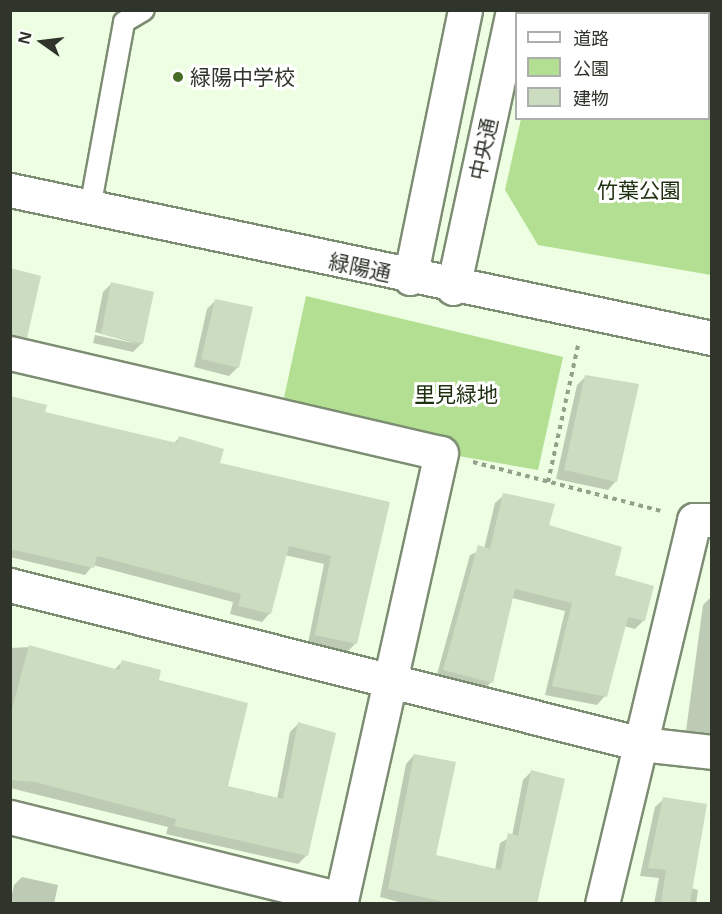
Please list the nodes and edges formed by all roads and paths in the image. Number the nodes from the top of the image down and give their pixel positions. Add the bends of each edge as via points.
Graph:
1 (144, 10) edge
2 (465, 10) edge
3 (513, 10) edge
4 (120, 16) edge
5 (10, 190) edge
6 (90, 208) junction
7 (410, 278) junction
8 (453, 288) junction
9 (584, 315) junction
10 (711, 338) edge
11 (10, 353) edge
12 (441, 453) junction
13 (548, 482) junction
14 (703, 520) edge
15 (10, 585) edge
16 (390, 681) junction
17 (641, 744) junction
18 (711, 752) edge
19 (10, 817) edge
20 (602, 903) edge

1 - 4 lane
2 - 7 street
3 - 8 street, 中央通
4 - 6 lane
5 - 6 street, 緑陽通
6 - 7 street, 緑陽通
7 - 8 street, 緑陽通
8 - 9 street, 緑陽通
9 - 10 street, 緑陽通
9 - 13 path
11 - 12 street
12 - 13 path
12 - 16 street
13 - 14 path
14 - 17 street
15 - 16 street
16 - 17 street
16 - 19 street via 341,899
17 - 18 street
17 - 20 street

